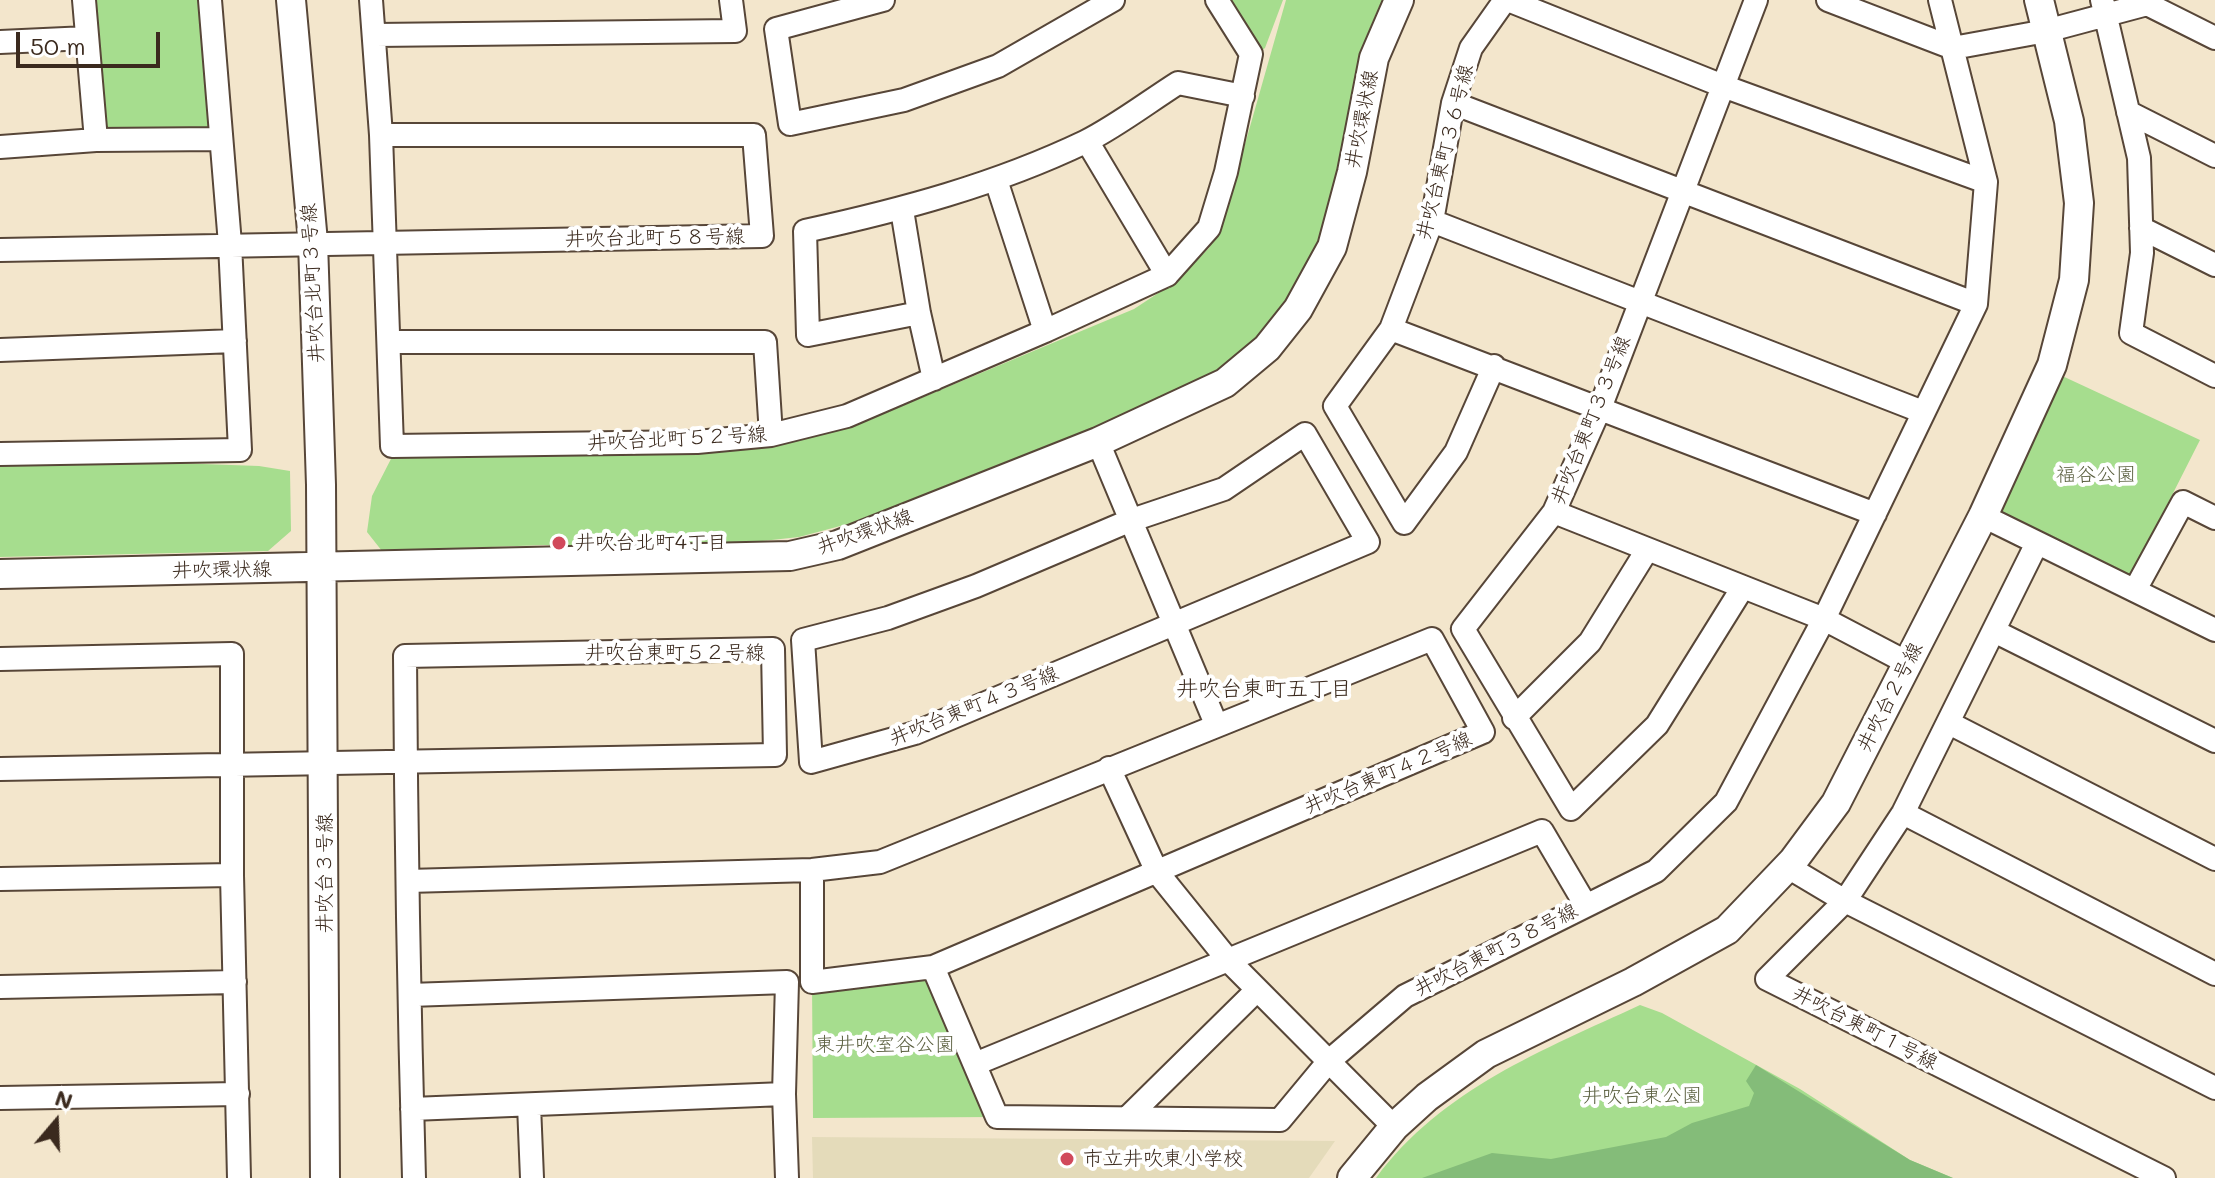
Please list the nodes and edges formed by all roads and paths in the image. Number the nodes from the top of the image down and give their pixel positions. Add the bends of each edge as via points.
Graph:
1 (84, 0) edge
2 (210, 0) edge
3 (291, 0) edge
4 (371, 0) edge
5 (731, 0) edge
6 (883, 0) edge
7 (1113, 0) edge
8 (1217, 0) edge
9 (1399, 0) edge
10 (1507, 0) edge
11 (1756, 0) edge
12 (1828, 0) edge
13 (1940, 0) edge
14 (2039, 0) edge
15 (2104, 8) edge
16 (2046, 31) junction
17 (376, 35) junction
18 (87, 38) junction
19 (2215, 38) edge
20 (0, 42) edge
21 (1953, 48) junction
22 (1723, 86) junction
23 (1243, 96) junction
24 (1453, 103) junction
25 (2128, 112) junction
26 (381, 135) junction
27 (221, 139) junction
28 (96, 140) junction
29 (1087, 141) junction
30 (0, 147) edge
31 (2215, 156) edge
32 (996, 180) junction
33 (1986, 182) junction
34 (1680, 192) junction
35 (902, 210) junction
36 (1432, 221) junction
37 (2141, 228) junction
38 (313, 242) junction
39 (386, 242) junction
40 (230, 244) junction
41 (0, 250) edge
42 (2215, 265) edge
43 (1167, 275) junction
44 (1638, 300) junction
45 (1976, 304) junction
46 (919, 313) junction
47 (1391, 329) junction
48 (1045, 331) junction
49 (235, 341) junction
50 (389, 342) junction
51 (0, 350) edge
52 (1494, 366) junction
53 (2215, 376) edge
54 (934, 379) junction
55 (1600, 408) junction
56 (1923, 412) junction
57 (771, 435) junction
58 (1098, 442) junction
59 (0, 454) edge
60 (1554, 512) junction
61 (1875, 514) junction
62 (1983, 516) junction
63 (2215, 518) edge
64 (1129, 521) junction
65 (2036, 545) junction
66 (1647, 550) junction
67 (323, 567) junction
68 (0, 574) edge
69 (1743, 587) junction
70 (2135, 590) junction
71 (1824, 619) junction
72 (1174, 624) junction
73 (2215, 630) edge
74 (1994, 631) junction
75 (0, 659) edge
76 (1906, 662) junction
77 (1514, 718) junction
78 (1949, 723) junction
79 (1216, 724) junction
80 (2215, 741) edge
81 (233, 764) junction
82 (325, 764) junction
83 (406, 764) junction
84 (1109, 768) junction
85 (0, 769) edge
86 (1903, 813) junction
87 (2215, 859) edge
88 (1788, 867) junction
89 (812, 870) junction
90 (1157, 872) junction
91 (232, 875) junction
92 (0, 879) edge
93 (408, 881) junction
94 (1845, 901) junction
95 (1585, 904) junction
96 (1228, 960) junction
97 (933, 967) junction
98 (2215, 974) edge
99 (235, 982) junction
100 (0, 987) edge
101 (1257, 990) junction
102 (410, 995) junction
103 (1329, 1061) junction
104 (975, 1064) junction
105 (2215, 1088) edge
106 (238, 1094) junction
107 (784, 1094) junction
108 (0, 1098) edge
109 (529, 1105) junction
110 (412, 1109) junction
111 (1129, 1116) junction
112 (1394, 1127) junction
113 (239, 1178) edge
114 (325, 1178) edge
115 (414, 1178) edge
116 (532, 1178) edge
117 (787, 1178) edge
118 (1352, 1178) edge
119 (2164, 1178) edge

1 - 18 street
2 - 27 street
3 - 38 street, 井吹台北町３号線
4 - 17 street, 井吹台北町５２号線
5 - 17 street via 735,31
6 - 7 street via 776,29 790,124 904,100 998,66
8 - 23 street, 井吹台北町５２号線 via 1251,54
9 - 58 street, 井吹環状線 via 1374,58 1332,247 1298,309 1267,348 1225,383
10 - 22 street
10 - 24 street, 井吹台東町３６号線 via 1471,48
11 - 22 street, 井吹台東町３３号線
12 - 21 street
13 - 21 street
14 - 16 street, 井吹台２号線
15 - 16 street
15 - 19 street via 2147,4
15 - 25 street
16 - 21 street
16 - 62 street, 井吹台２号線 via 2069,121 2079,203 2074,280 2052,365
17 - 26 street, 井吹台北町５２号線
18 - 20 street
18 - 28 street
21 - 33 street
22 - 33 street
22 - 34 street, 井吹台東町３３号線
23 - 29 street via 1178,83
23 - 43 street, 井吹台北町５２号線 via 1209,228
24 - 34 street
24 - 36 street, 井吹台東町３６号線
25 - 31 street
25 - 37 street via 2139,158
26 - 39 street, 井吹台北町５２号線
26 - 39 street, 井吹台北町５８号線 via 754,135 762,236
27 - 28 street
27 - 40 street
28 - 30 street
29 - 32 street
29 - 43 street
32 - 35 street
32 - 48 street
33 - 45 street
34 - 44 street, 井吹台東町３３号線
34 - 45 street
35 - 46 street
35 - 46 street via 805,231 808,335
36 - 44 street
36 - 47 street, 井吹台東町３６号線
37 - 42 street
37 - 53 street via 2131,333
38 - 39 street, 井吹台北町５８号線
38 - 40 street, 井吹台北町５８号線
38 - 67 street, 井吹台北町３号線
39 - 50 street, 井吹台北町５２号線
40 - 41 street, 井吹台北町５８号線
40 - 49 street
43 - 48 street, 井吹台北町５２号線
44 - 55 street, 井吹台東町３３号線
44 - 56 street
45 - 56 street
46 - 54 street
47 - 52 street
47 - 52 street, 井吹台東町３６号線 via 1335,406 1404,523 1456,452
48 - 54 street, 井吹台北町５２号線
49 - 51 street
49 - 59 street via 240,450
50 - 57 street via 765,342
50 - 57 street, 井吹台北町５２号線 via 392,446 697,442
52 - 55 street
54 - 57 street, 井吹台北町５２号線 via 847,416
55 - 60 street, 井吹台東町３３号線
55 - 61 street
56 - 61 street
58 - 64 street
58 - 67 street, 井吹環状線 via 838,545 790,556
60 - 66 street
60 - 77 street, 井吹台東町３３号線 via 1463,629
61 - 71 street
62 - 65 street
62 - 76 street, 井吹台２号線
63 - 70 street via 2183,502
64 - 72 street
64 - 72 street, 井吹台東町４３号線 via 1224,489 1305,434 1368,542
64 - 72 street, 井吹台東町４３号線 via 976,586 888,618 803,640 811,762 915,733
65 - 70 street
65 - 74 street, 井吹台東町１号線
66 - 69 street
66 - 77 street via 1590,642
67 - 68 street, 井吹環状線
67 - 82 street, 井吹台３号線
69 - 71 street
69 - 77 street, 井吹台東町３３号線 via 1657,725 1571,809
70 - 73 street
71 - 76 street
71 - 95 street, 井吹台東町３８号線 via 1726,802 1656,871
72 - 79 street
74 - 78 street, 井吹台東町１号線
74 - 80 street
75 - 81 street via 232,654
76 - 88 street, 井吹台２号線 via 1836,803
78 - 86 street, 井吹台東町１号線
78 - 87 street
79 - 84 street, 井吹台東町４２号線
79 - 90 street, 井吹台東町４２号線 via 1432,639 1483,732
81 - 82 street, 井吹台東町５２号線
81 - 85 street, 井吹台東町５２号線
81 - 91 street
82 - 83 street, 井吹台東町５２号線
82 - 114 street, 井吹台３号線
83 - 83 street, 井吹台東町５２号線 via 775,755 773,649 405,656
83 - 93 street
84 - 89 street, 井吹台東町４２号線 via 880,862
84 - 90 street
86 - 94 street, 井吹台東町１号線
86 - 98 street
88 - 94 street
88 - 112 street, 井吹台２号線 via 1727,930 1486,1054
89 - 93 street, 井吹台東町４２号線
89 - 97 street, 井吹台東町４２号線 via 812,982
90 - 96 street
90 - 97 street, 井吹台東町４２号線
91 - 92 street
91 - 99 street
93 - 102 street
94 - 105 street
94 - 119 street, 井吹台東町１号線 via 1767,979
95 - 96 street via 1542,831
95 - 103 street, 井吹台東町３８号線 via 1405,996
96 - 101 street
96 - 104 street
97 - 104 street, 井吹台東町３８号線
99 - 100 street
99 - 106 street
101 - 103 street
101 - 111 street
102 - 107 street via 787,982
102 - 110 street
103 - 111 street, 井吹台東町３８号線 via 1280,1120
103 - 112 street
104 - 111 street, 井吹台東町３８号線 via 997,1117
106 - 108 street
106 - 113 street
107 - 109 street
107 - 117 street
109 - 110 street
109 - 116 street
110 - 115 street
112 - 118 street, 井吹台２号線

